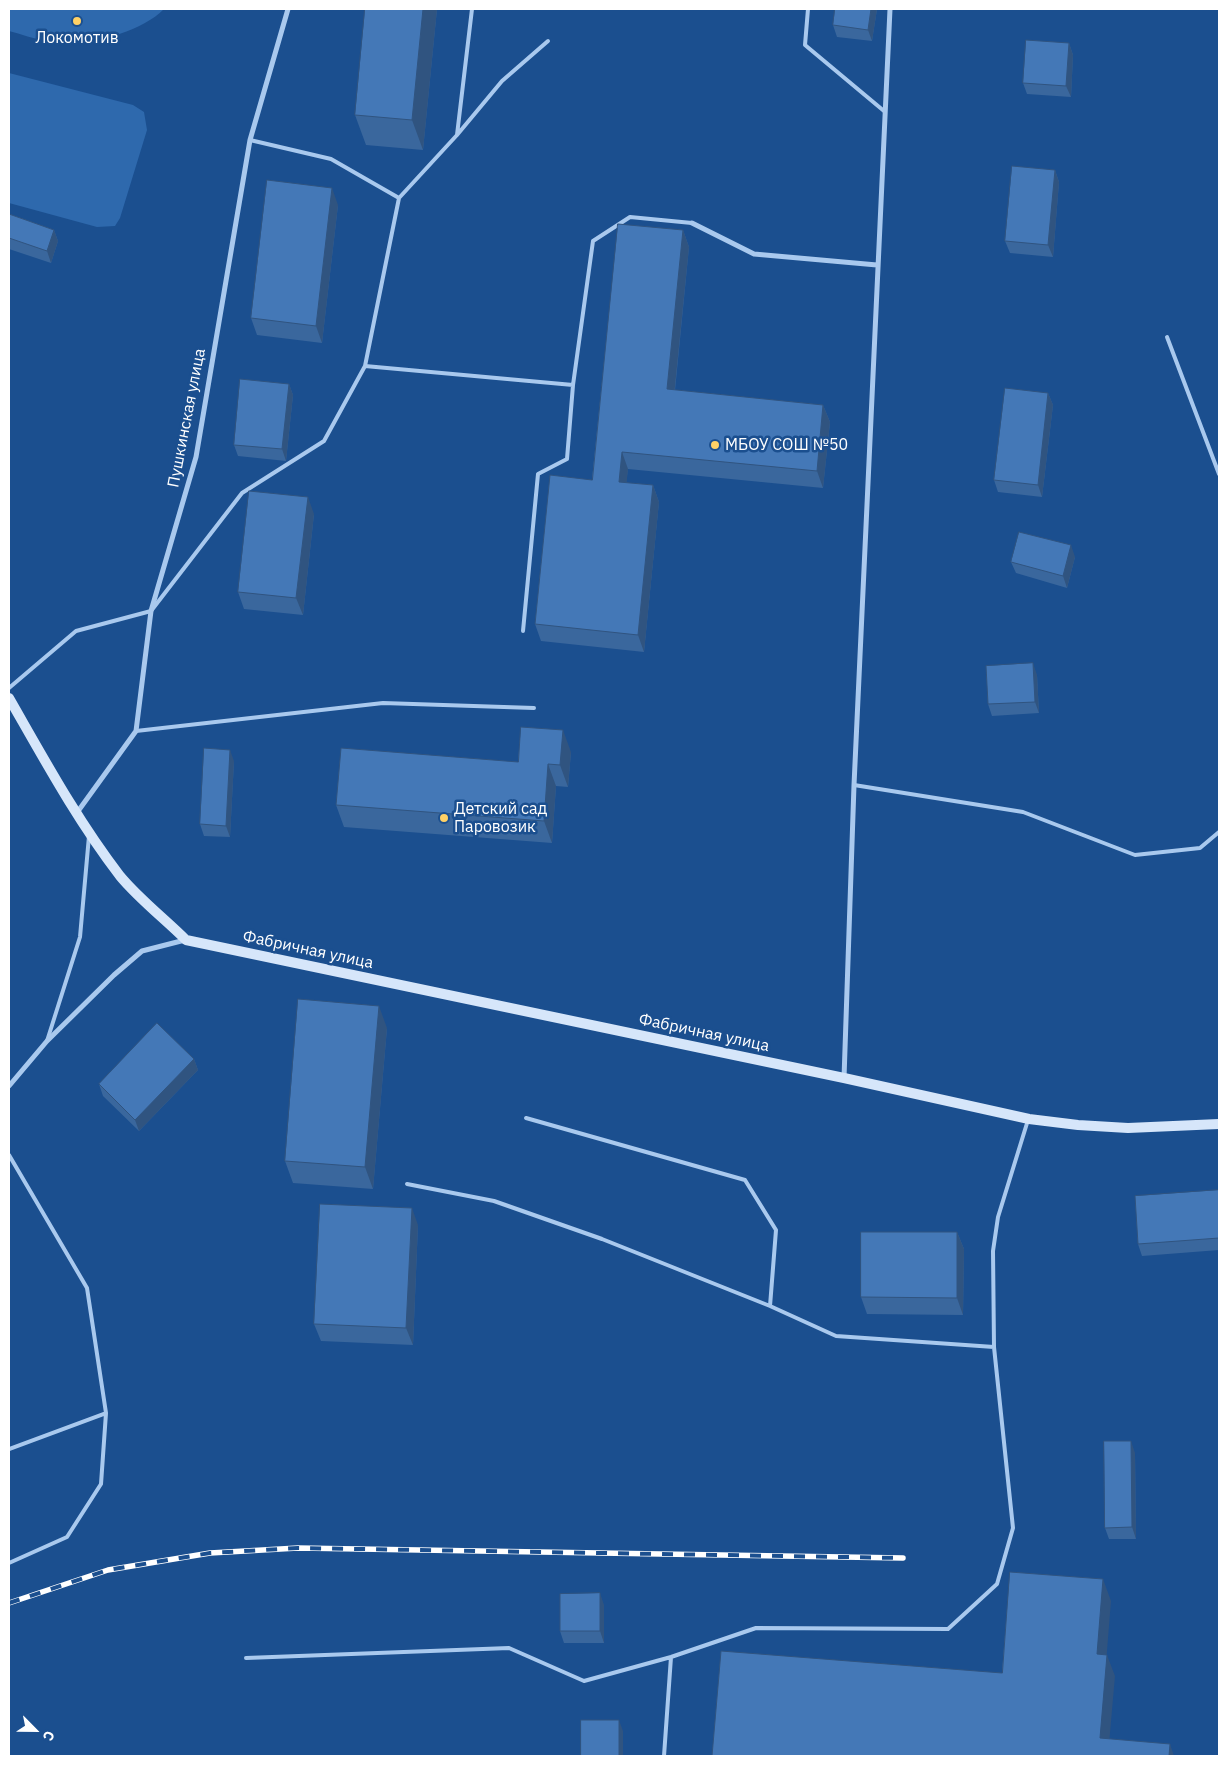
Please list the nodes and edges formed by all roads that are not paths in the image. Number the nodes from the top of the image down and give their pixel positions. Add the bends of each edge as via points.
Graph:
1 (288, 9) edge
2 (472, 9) edge
3 (808, 9) edge
4 (890, 9) edge
5 (548, 41) dead end
6 (884, 112) junction
7 (457, 135) junction
8 (250, 140) junction
9 (399, 198) junction
10 (692, 223) joint
11 (877, 265) junction
12 (1167, 337) dead end
13 (365, 366) junction
14 (572, 386) junction
15 (1219, 474) edge
16 (151, 610) junction
17 (523, 632) dead end
18 (9, 688) edge
19 (9, 698) edge
20 (534, 708) dead end
21 (136, 731) junction
22 (854, 785) junction
23 (75, 815) junction
24 (1219, 832) edge
25 (89, 834) junction
26 (186, 940) junction
27 (47, 1041) junction
28 (844, 1078) junction
29 (9, 1086) edge
30 (526, 1118) dead end
31 (1029, 1119) junction
32 (1219, 1124) edge
33 (9, 1155) edge
34 (407, 1184) dead end
35 (770, 1306) junction
36 (994, 1347) junction
37 (106, 1413) junction
38 (9, 1449) edge
39 (9, 1563) edge
40 (671, 1657) junction
41 (246, 1658) dead end
42 (664, 1756) edge

1 - 8 street, Пушкинская улица
2 - 7 lane
3 - 6 lane via 805,45
4 - 6 street
5 - 7 lane via 502,81
6 - 11 street
7 - 9 lane
8 - 9 lane via 331,158
8 - 16 street, Пушкинская улица via 196,457
9 - 13 lane
10 - 11 street via 754,254
10 - 14 lane via 630,217 593,241
11 - 22 street
12 - 15 lane
13 - 14 lane
13 - 16 lane via 324,441 242,493
14 - 17 lane via 567,459 538,474
16 - 18 lane via 76,631
16 - 21 street, Пушкинская улица
19 - 23 main road
20 - 21 lane via 383,702
21 - 23 street, Пушкинская улица
22 - 24 lane via 1023,812 1136,855 1200,848
22 - 28 street
23 - 25 main road
25 - 26 main road via 122,878
25 - 27 lane via 80,937
26 - 27 street, Фабричная улица via 142,951
26 - 28 main road, Фабричная улица
27 - 29 street, Фабричная улица
28 - 31 main road, Фабричная улица
30 - 35 lane via 745,1180 776,1230
31 - 32 main road, Фабричная улица via 1128,1128
31 - 36 lane via 998,1217 992,1251
33 - 37 lane via 86,1288
34 - 35 lane via 494,1201 602,1239
35 - 36 lane via 836,1336
36 - 40 lane via 1013,1528 997,1584 948,1629 756,1628
37 - 38 lane
37 - 39 lane via 100,1484 68,1537
40 - 41 lane via 584,1681 509,1648
40 - 42 lane

